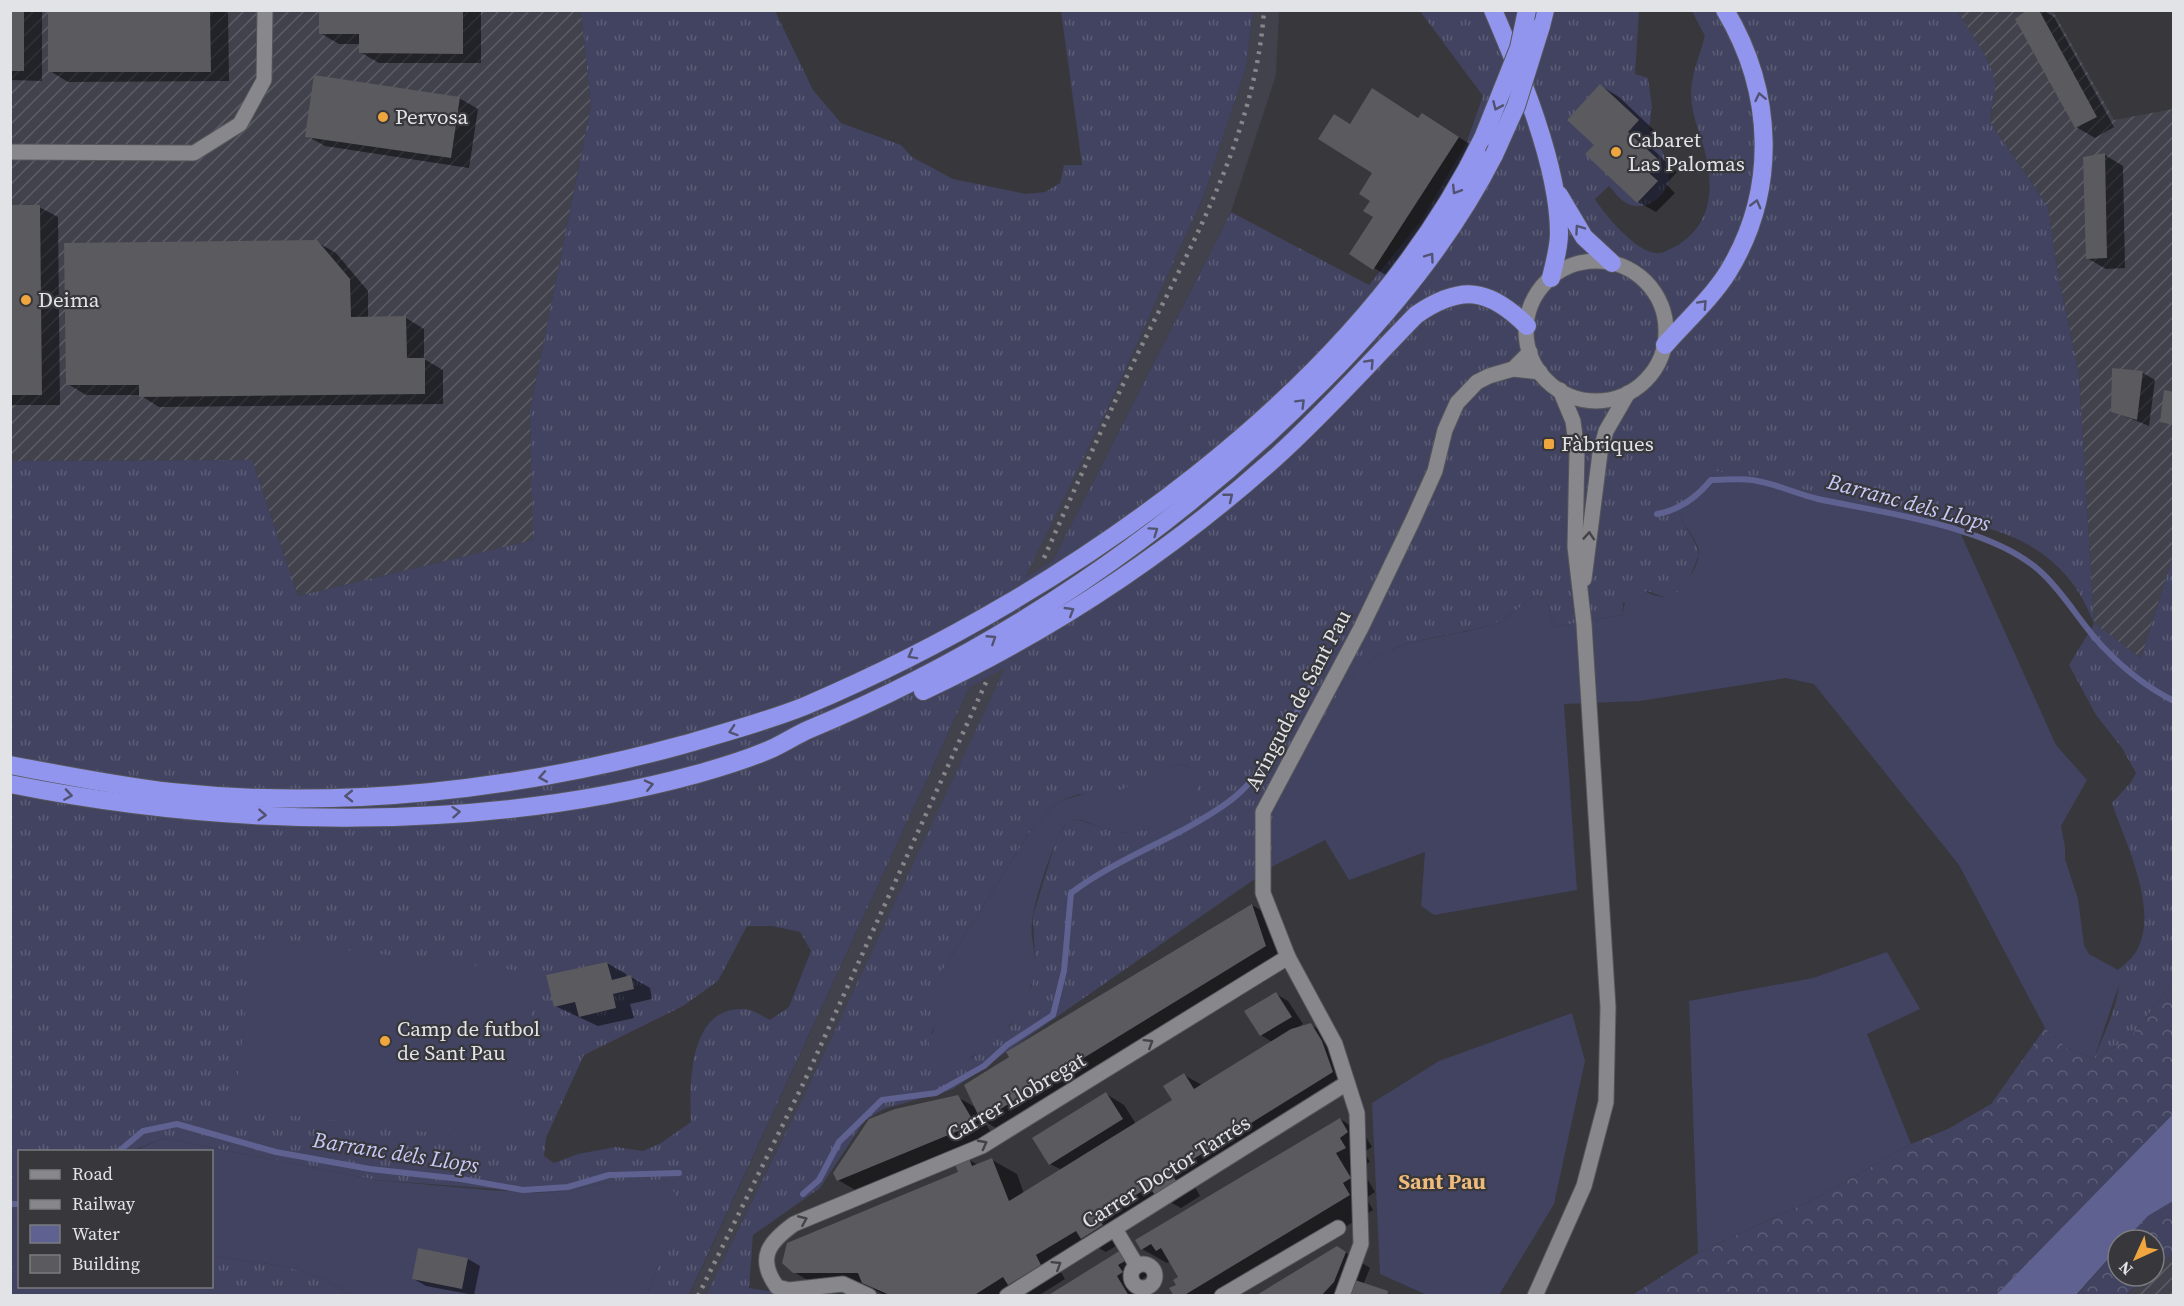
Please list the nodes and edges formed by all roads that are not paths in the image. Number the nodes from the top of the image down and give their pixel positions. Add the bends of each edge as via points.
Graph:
1 (265, 10) edge
2 (1493, 10) edge
3 (1527, 10) edge
4 (1725, 10) edge
5 (1543, 18) edge
6 (10, 152) edge
7 (1555, 189) junction
8 (1612, 263) junction
9 (1551, 278) junction
10 (1527, 327) junction
11 (1665, 345) junction
12 (1530, 352) junction
13 (1513, 369) junction
14 (1540, 372) junction
15 (1560, 390) junction
16 (1628, 393) junction
17 (1581, 594) junction
18 (771, 750) junction
19 (10, 765) edge
20 (10, 784) edge
21 (1288, 957) junction
22 (1347, 1083) junction
23 (1338, 1228) dead end
24 (1115, 1229) junction
25 (1152, 1291) edge
26 (869, 1296) edge
27 (1007, 1296) edge
28 (1222, 1296) edge
29 (1342, 1296) edge
30 (1535, 1296) edge

1 - 6 street via 264,80 240,124 194,153
2 - 7 highway via 1510,49
3 -> 19 highway, bridge via 1519,48 1483,138 1460,183 1404,267 1282,403 1155,508 1074,563 874,676 728,733 606,765 506,783 398,794 275,797 172,792
11 -> 4 highway via 1727,272 1757,203 1764,162 1762,108 1750,59
18 -> 5 highway, bridge via 888,696 985,644 1128,549 1209,488 1291,414 1406,291 1477,189 1516,106
8 -> 7 highway via 1584,237
7 - 9 highway via 1559,235
8 - 9 street via 1580,263
8 - 11 street via 1637,274 1652,289 1664,315
9 - 10 street via 1534,300
10 - 12 street
18 -> 10 highway via 844,727 960,674 1122,578 1244,485 1319,416 1416,315 1444,298 1483,296 1503,306
11 - 16 street via 1652,373
12 - 13 street, Avinguda de Sant Pau
12 - 14 street
13 - 14 street, Avinguda de Sant Pau
13 - 21 street, Avinguda de Sant Pau via 1477,382 1457,403 1445,430 1435,471 1412,522 1263,812 1263,893
14 - 15 street
15 - 16 street via 1594,401
15 - 17 street via 1573,421 1577,451 1575,547
17 -> 16 street via 1600,453 1606,431
17 - 30 street via 1608,1007 1606,1102 1584,1186
20 -> 18 highway via 126,804 364,819 546,805 699,773
21 - 22 street, Avinguda de Sant Pau via 1335,1044
26 -> 21 street, Carrer Llobregat via 843,1284 789,1290 777,1287 765,1261 775,1240 794,1224 982,1146
22 - 24 street, Carrer Doctor Tarrés
22 - 29 street, Avinguda de Sant Pau via 1357,1113 1361,1245
23 - 28 street
24 - 25 street via 1137,1266 1146,1265 1153,1270
27 -> 24 street, Carrer Doctor Tarrés

